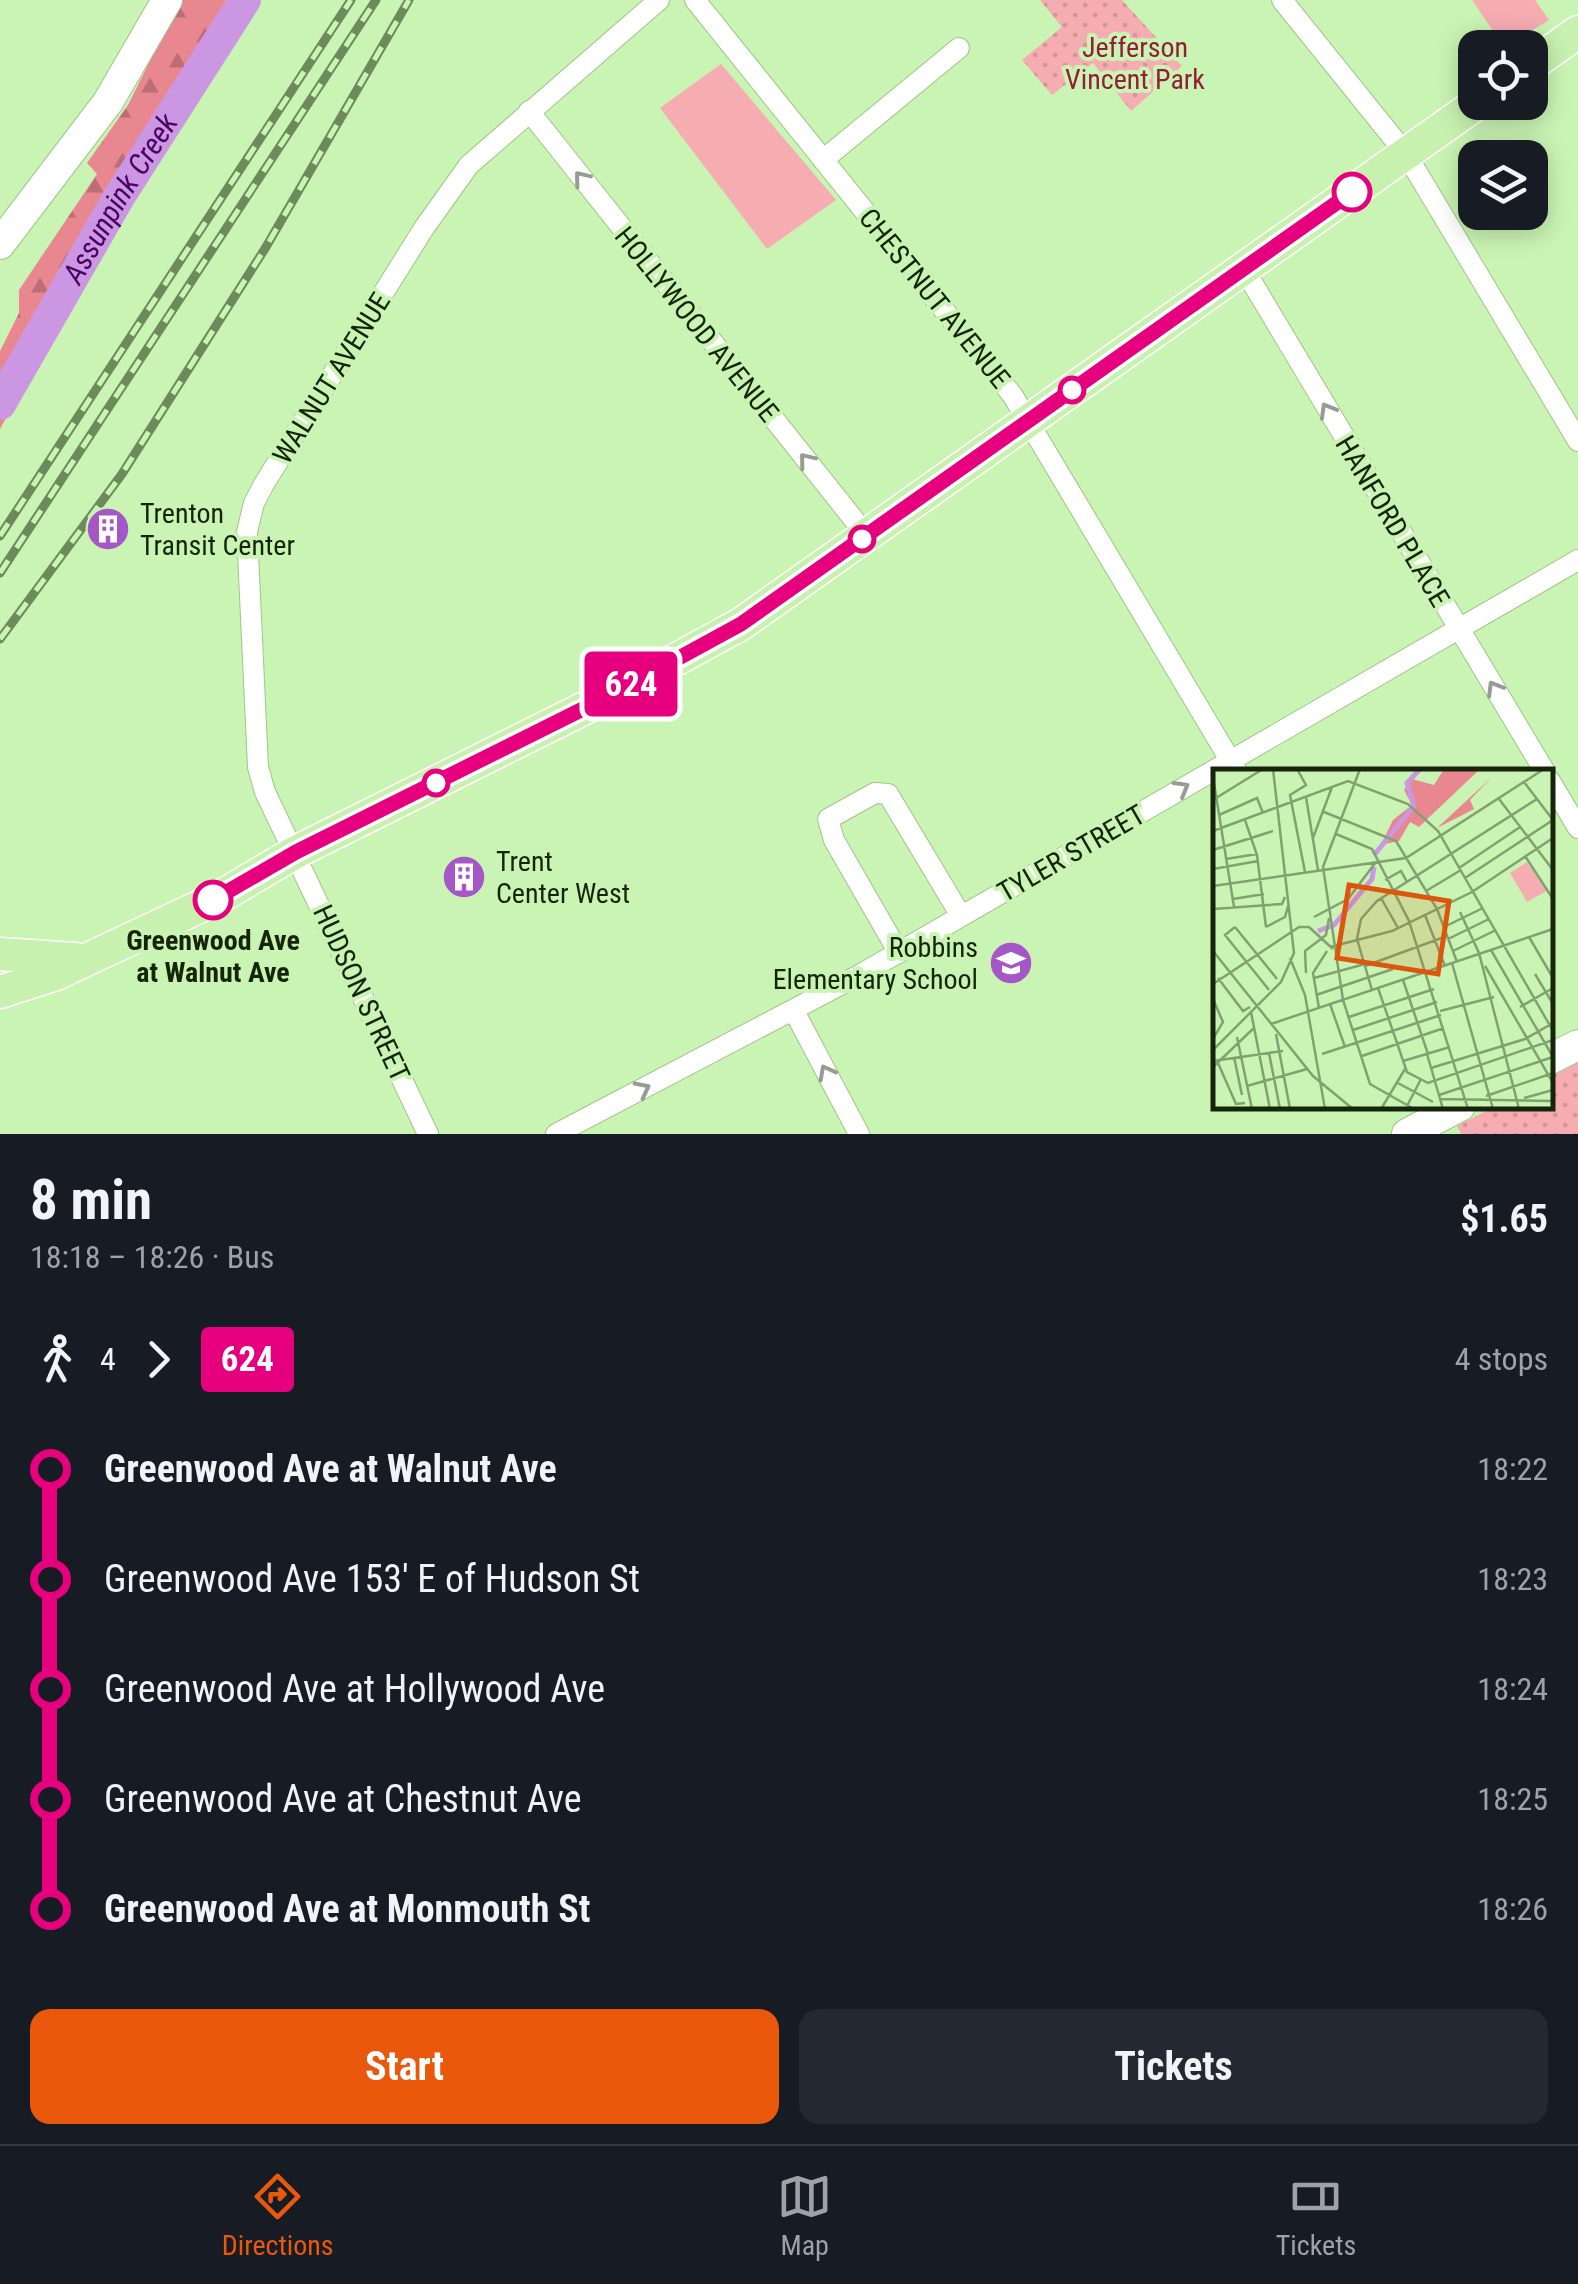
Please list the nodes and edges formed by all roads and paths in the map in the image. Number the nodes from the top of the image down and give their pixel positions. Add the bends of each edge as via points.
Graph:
1 (166, 0) edge
2 (659, 0) edge
3 (695, 0) edge
4 (1282, 0) edge
5 (1578, 32) edge
6 (959, 48) dead end
7 (1548, 53) edge
8 (529, 111) junction
9 (1458, 116) edge
10 (1406, 154) junction
11 (823, 160) junction
12 (0, 244) edge
13 (1244, 270) junction
14 (1570, 406) edge
15 (1029, 420) junction
16 (1578, 441) edge
17 (866, 536) junction
18 (1578, 560) edge
19 (1459, 629) junction
20 (1234, 766) edge
21 (1543, 769) edge
22 (1213, 778) edge
23 (1553, 786) edge
24 (1578, 828) edge
25 (296, 852) junction
26 (961, 916) junction
27 (899, 952) junction
28 (0, 954) edge
29 (84, 960) junction
30 (0, 992) edge
31 (794, 1011) junction
32 (1578, 1044) edge
33 (1553, 1057) edge
34 (1444, 1116) edge
35 (428, 1134) edge
36 (556, 1134) edge
37 (859, 1134) edge
38 (1407, 1134) edge

1 - 12 street via 108,102
2 - 8 street, WALNUT AVENUE
3 - 11 street, CHESTNUT AVENUE
4 - 10 street
5 - 7 main road
6 - 11 street
17 -> 8 street, HOLLYWOOD AVENUE
8 - 25 street, WALNUT AVENUE via 454,185 254,503 248,566 255,749 265,792
9 - 10 main road
10 - 13 main road
10 - 14 street
11 - 15 street, CHESTNUT AVENUE
13 - 15 main road
19 -> 13 street, HANFORD PLACE
14 - 16 street
15 - 17 main road
15 - 20 street, CHESTNUT AVENUE
17 - 25 main road via 741,624
18 - 19 street, TYLER STREET
19 - 20 street, TYLER STREET
21 -> 19 street, HANFORD PLACE
26 -> 22 street, TYLER STREET
23 - 24 street
25 - 29 main road via 218,898
25 - 35 street, HUDSON STREET
26 - 27 street, TYLER STREET
26 - 27 street via 888,794 876,793 828,819
27 - 31 street, TYLER STREET
28 - 29 main road
29 - 30 main road
36 -> 31 street, TYLER STREET
37 -> 31 street
32 - 33 street
34 - 38 street

